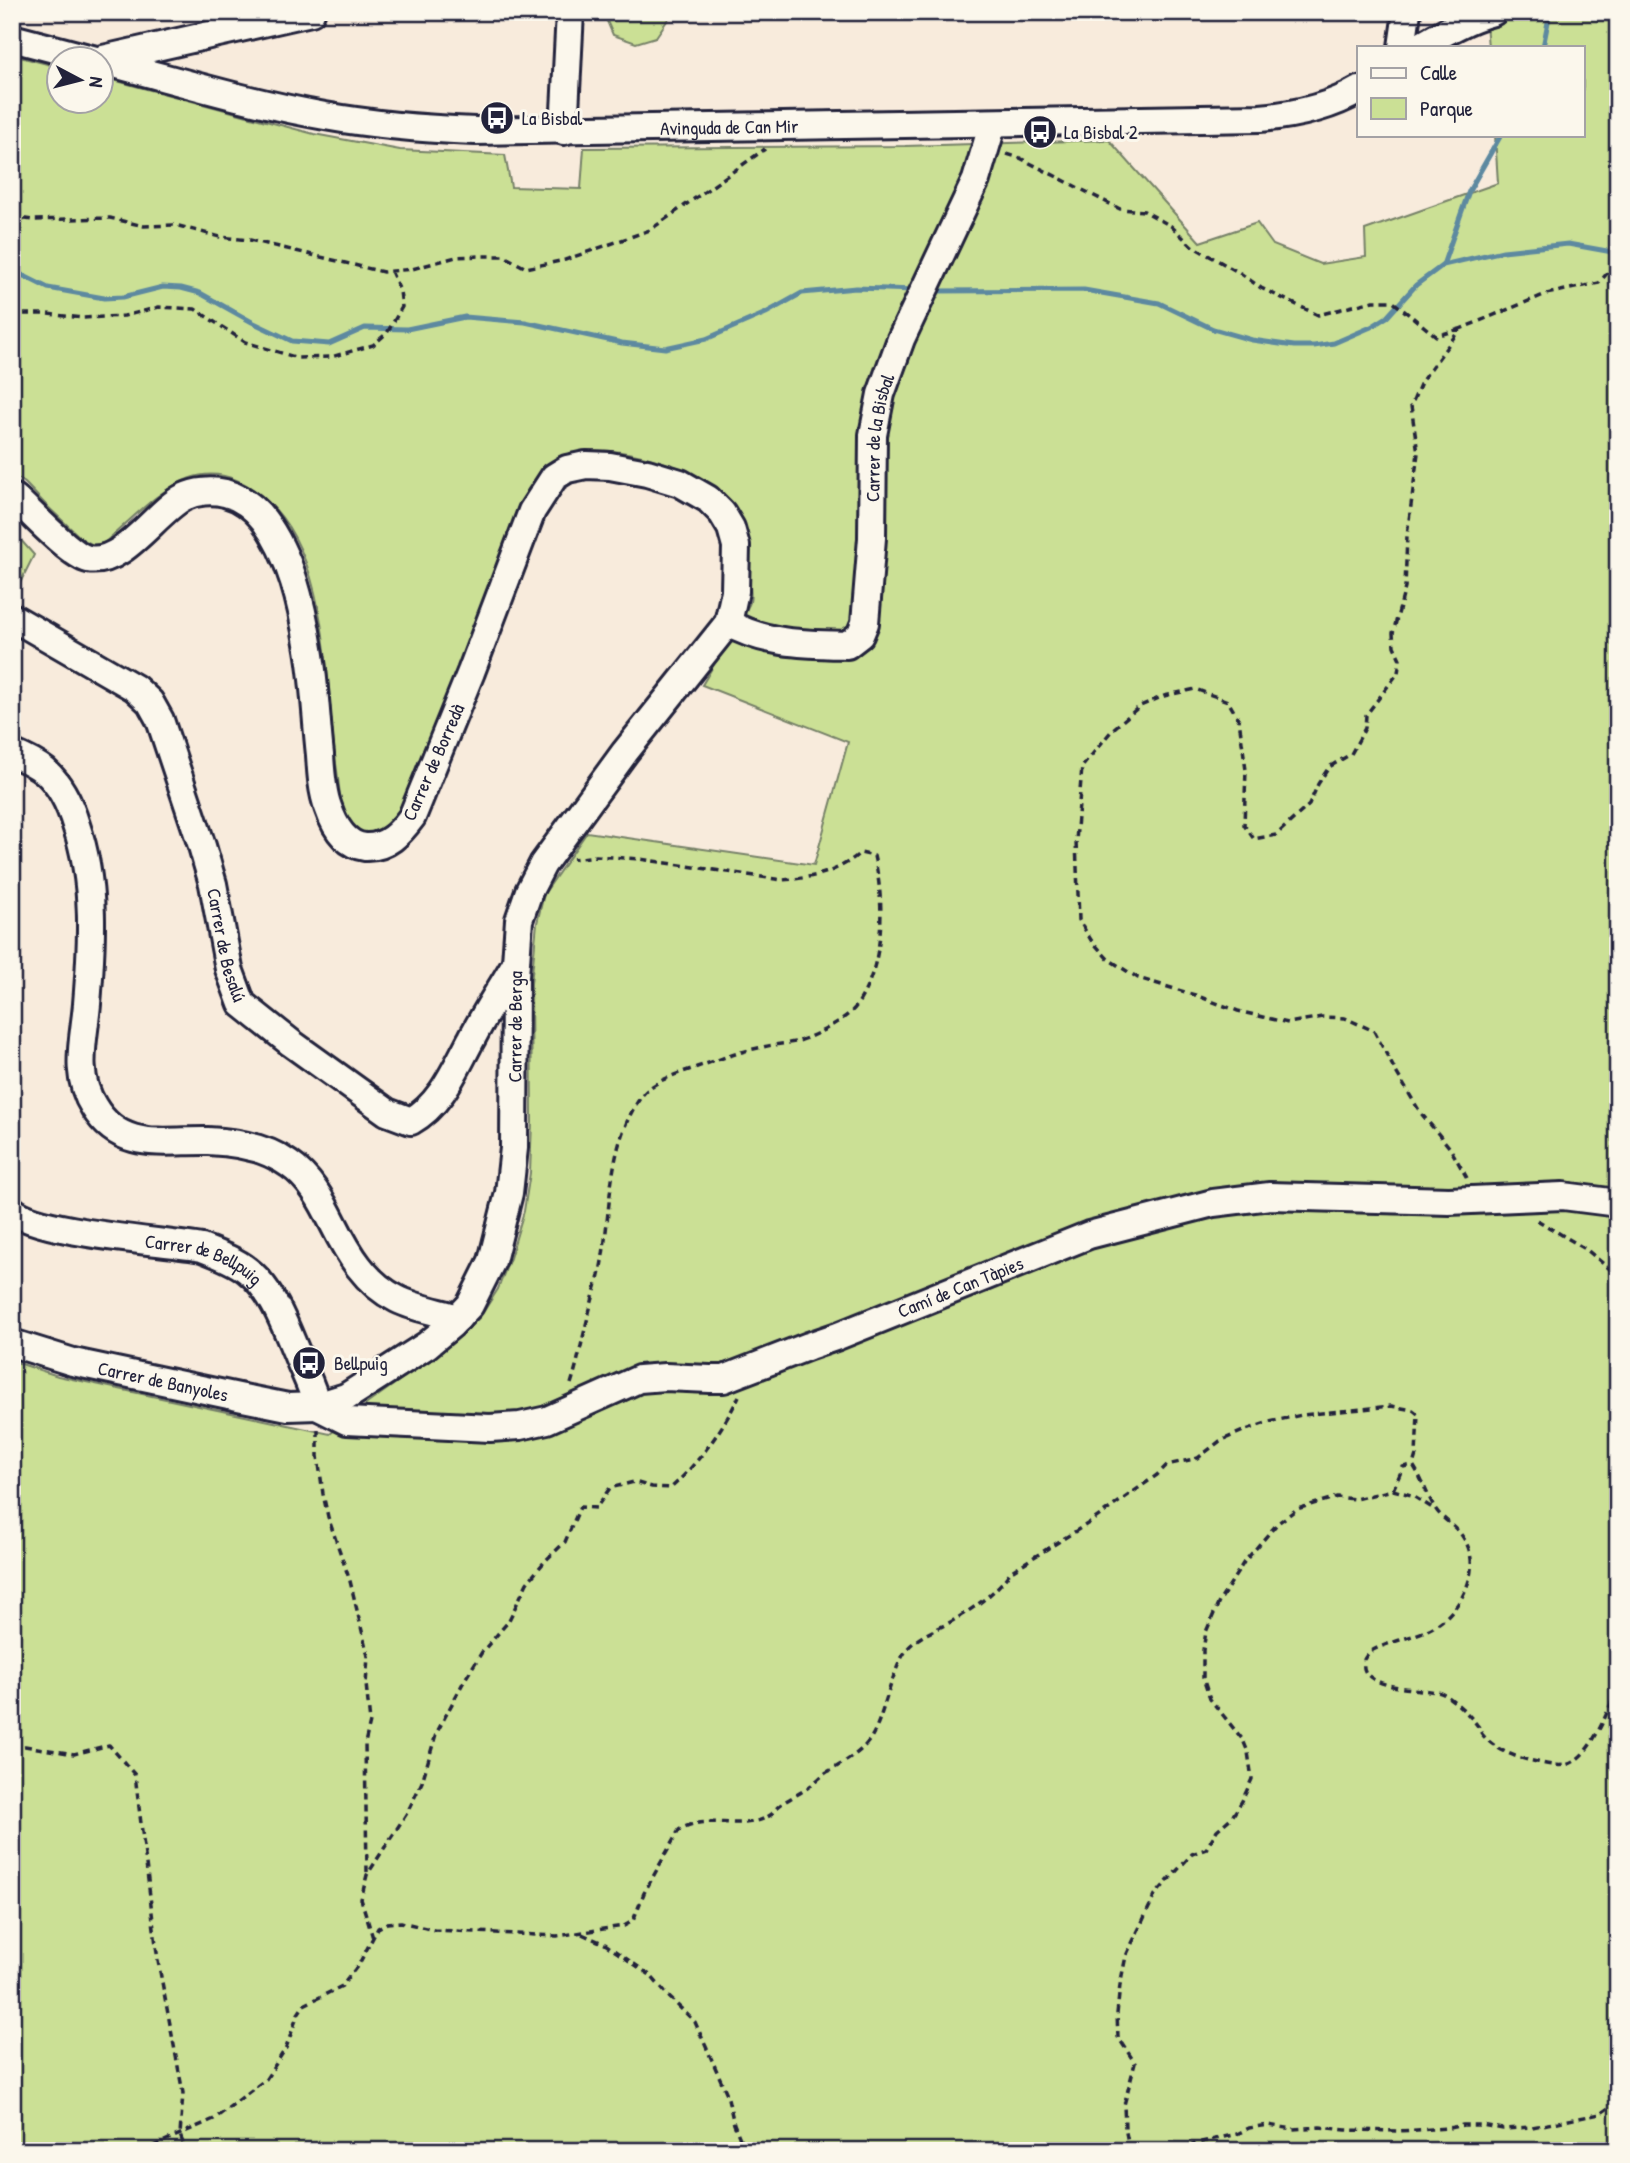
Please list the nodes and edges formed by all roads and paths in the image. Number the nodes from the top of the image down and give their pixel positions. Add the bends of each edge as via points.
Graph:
1 (311, 12) edge
2 (570, 12) edge
3 (1407, 12) edge
4 (1493, 12) edge
5 (12, 38) edge
6 (1402, 46) edge
7 (1421, 46) edge
8 (46, 47) edge
9 (116, 57) edge
10 (116, 64) edge
11 (1357, 91) edge
12 (786, 127) junction
13 (564, 131) junction
14 (989, 135) junction
15 (12, 218) edge
16 (1618, 260) edge
17 (391, 271) junction
18 (12, 314) edge
19 (1460, 329) junction
20 (15, 498) dead end
21 (12, 617) edge
22 (728, 623) junction
23 (12, 753) edge
24 (543, 864) junction
25 (516, 963) junction
26 (1476, 1200) junction
27 (1618, 1203) edge
28 (12, 1210) edge
29 (1530, 1216) dead end
30 (1618, 1276) edge
31 (458, 1318) junction
32 (12, 1343) edge
33 (747, 1371) junction
34 (317, 1406) junction
35 (561, 1414) junction
36 (1413, 1465) junction
37 (1393, 1490) junction
38 (1436, 1510) junction
39 (1618, 1687) edge
40 (12, 1747) edge
41 (367, 1875) junction
42 (580, 1934) junction
43 (373, 1938) junction
44 (1618, 2101) edge
45 (180, 2135) junction
46 (142, 2151) edge
47 (187, 2151) edge
48 (745, 2151) edge
49 (1130, 2151) edge
50 (1178, 2151) edge

1 - 9 street
2 - 13 street
3 - 6 street
4 - 7 street via 1450,28
5 - 8 street
10 - 13 street, Avinguda de Can Mir via 325,116 439,130
11 - 14 street, Avinguda de Can Mir via 1286,116
12 - 13 street, Avinguda de Can Mir
12 - 14 street, Avinguda de Can Mir
12 - 17 path via 762,152 638,235 526,268 504,256 481,256
14 - 19 path via 1020,158 1120,209 1144,211 1261,288 1318,315 1373,301 1392,301 1436,336
14 - 22 street, Carrer de la Bisbal via 975,180 901,339 881,394 873,435 872,538 860,635 847,645 789,643 745,633
15 - 17 path via 110,218 144,226 175,225
16 - 19 path via 1599,283 1546,294
17 - 18 path via 402,307 387,333 373,345 331,357 298,358 245,342 195,309 159,307 124,316 83,318
19 - 26 path via 1421,382 1411,406 1418,453 1405,589 1393,633 1400,659 1398,673 1366,715 1365,728 1351,754 1329,768 1309,805 1292,822 1276,835 1254,839 1244,825 1246,771 1239,720 1228,701 1195,689 1164,696 1140,706 1112,729 1082,767 1076,841 1079,920 1108,959 1138,978 1238,1011 1288,1023 1345,1018 1374,1031 1420,1112 1450,1148
20 - 22 street, Carrer de Borredà via 87,559 111,555 183,498 203,491 233,495 263,519 280,545 300,606 326,804 346,839 358,846 386,843 412,817 532,511 554,477 567,469 610,466 647,473 680,483 708,499 731,528 736,546 736,591
21 - 25 street, Carrer de Besalú via 135,688 150,702 202,846 229,969 242,1004 387,1112 411,1121 425,1112 456,1069
22 - 24 street, Carrer de Berga
23 - 31 street via 46,772 62,791 86,858 91,954 81,1072 86,1091 104,1121 138,1141 230,1144 289,1163 320,1197 347,1249 370,1280 397,1299
24 - 25 street, Carrer de Berga via 519,920
24 - 35 path via 596,856 782,880 827,874 860,853 874,856 881,908 876,958 857,1007 800,1041 761,1047 671,1077 642,1096 622,1137 601,1265
25 - 31 street, Carrer de Berga via 516,1096 509,1193 492,1261 470,1305
26 - 27 street, Camí de Can Tàpies via 1563,1196
26 - 33 street, Camí de Can Tàpies via 1270,1196 1213,1203 1089,1235
28 - 34 street, Carrer de Bellpuig via 28,1220 76,1230 202,1248 247,1270 287,1329
29 - 30 path via 1587,1250
31 - 34 street, Carrer de Berga via 427,1345 346,1397
32 - 34 street, Carrer de Banyoles via 73,1363 288,1407
33 - 35 street, Camí de Can Tàpies via 724,1379 639,1378
33 - 41 path via 738,1399 716,1436 671,1488 634,1482 610,1488 596,1508 580,1507 565,1542 527,1583 508,1622 464,1681 436,1734 407,1813
34 - 35 street, Camí de Can Tàpies via 346,1421 490,1428 520,1426
34 - 41 path via 323,1494 368,1656
36 - 37 path via 1403,1467
36 - 38 path
36 - 42 path via 1418,1413 1391,1406 1269,1422 1220,1441 1198,1458 1167,1465 1093,1521 1010,1572 953,1621 912,1643 871,1738 838,1768 755,1821 704,1822 679,1830 633,1921
37 - 38 path
37 - 49 path via 1355,1499 1337,1497 1297,1509 1278,1523 1230,1582 1206,1632 1203,1678 1210,1699 1243,1740 1252,1779 1232,1817 1217,1829 1206,1849 1192,1854 1155,1895 1126,1956 1117,2014 1118,2037 1135,2063 1124,2105
38 - 39 path via 1466,1541 1469,1575 1462,1597 1440,1623 1369,1652 1365,1671 1382,1683 1442,1693 1507,1753 1565,1765 1575,1761 1596,1736
40 - 45 path via 74,1754 110,1745 135,1775 158,1961 183,2093
41 - 43 path via 361,1899
42 - 43 path via 434,1930 401,1922 378,1928
42 - 48 path via 605,1944 650,1975 695,2022 727,2094
43 - 45 path via 342,1986 303,2006 286,2048 266,2079 214,2119
44 - 50 path via 1600,2114 1532,2127 1463,2125 1399,2131 1268,2125
45 - 46 path
45 - 47 path

